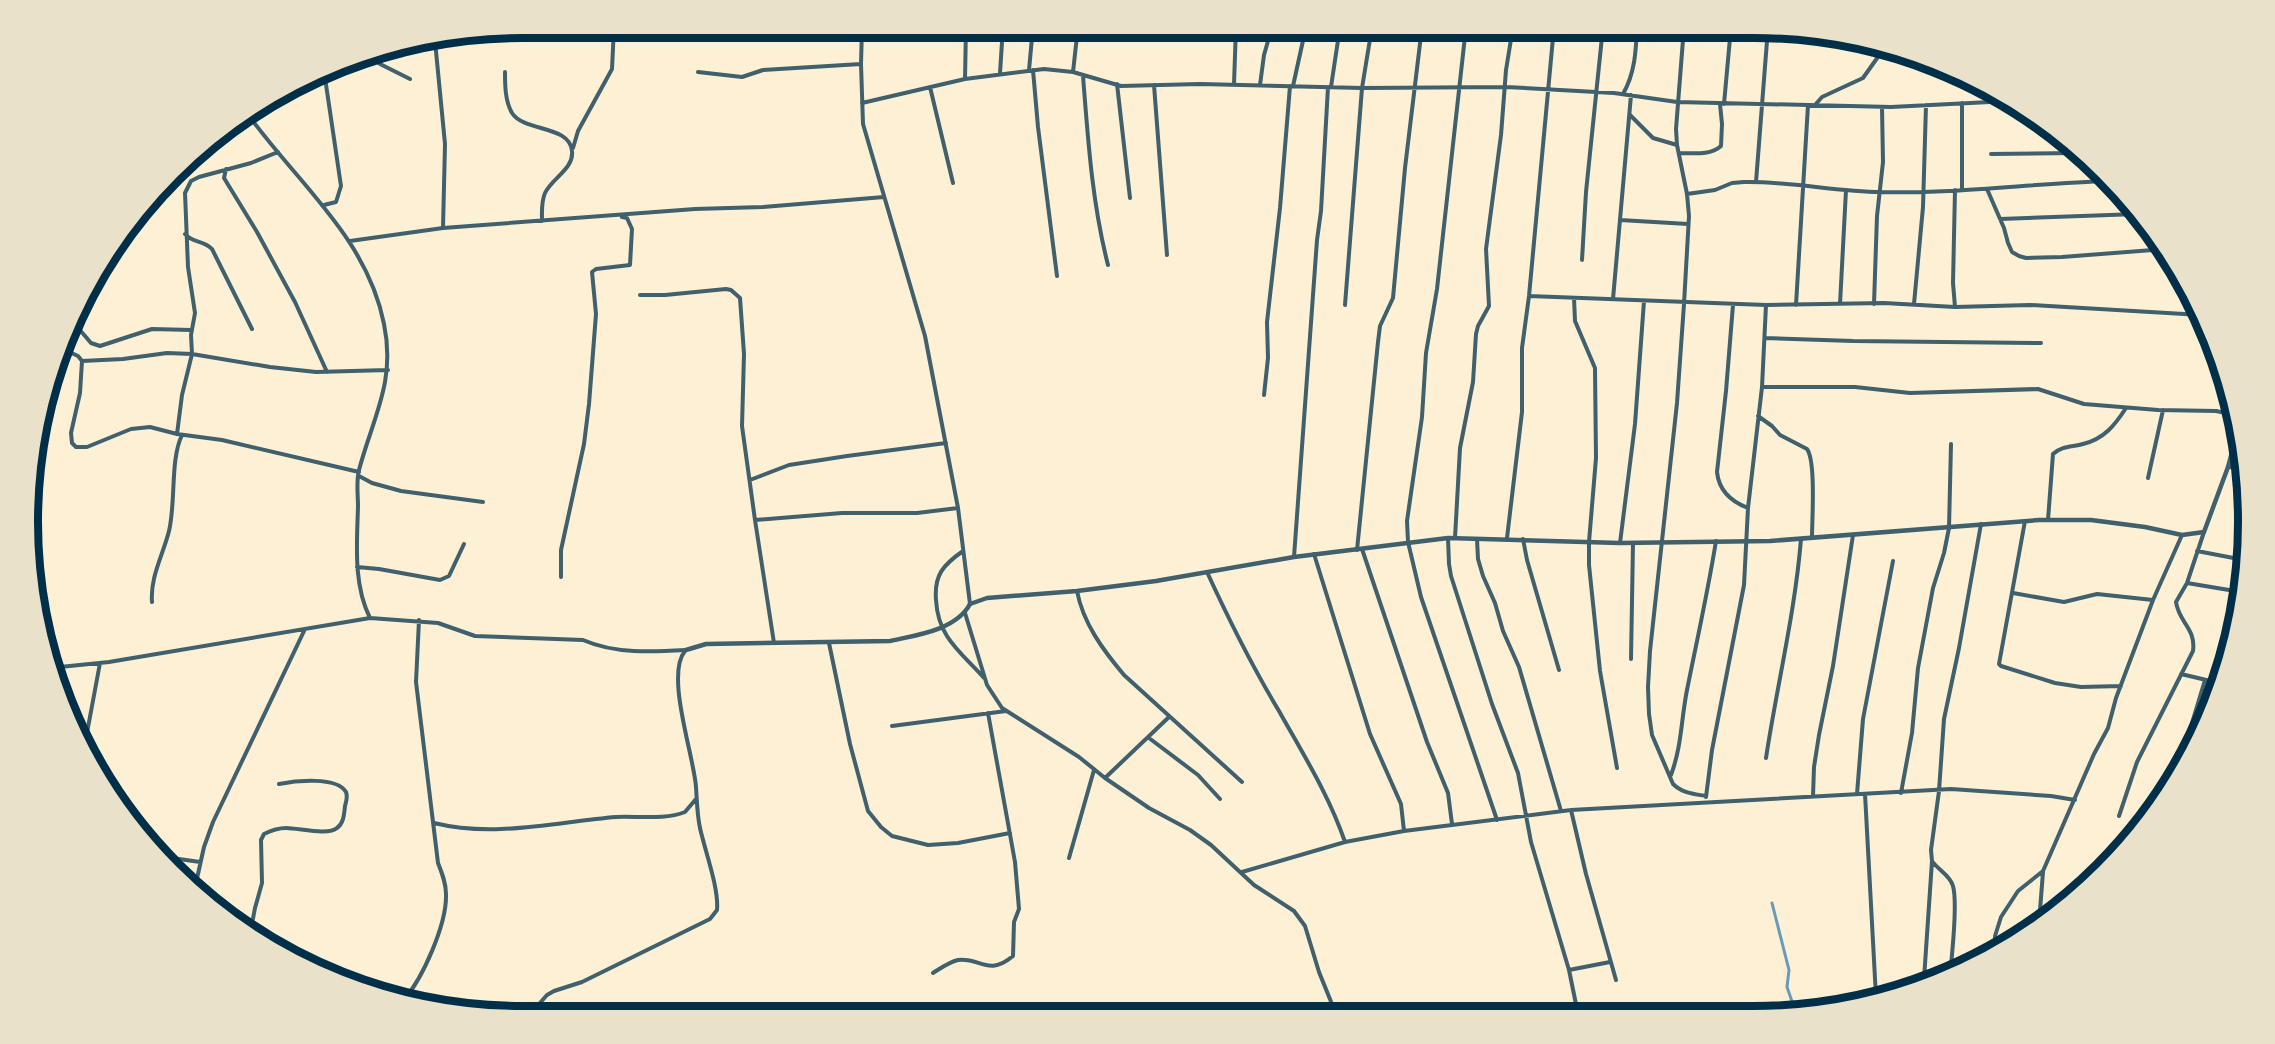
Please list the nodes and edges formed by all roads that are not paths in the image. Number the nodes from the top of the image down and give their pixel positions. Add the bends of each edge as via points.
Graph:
1 (613, 38) edge
2 (862, 38) edge
3 (966, 38) edge
4 (1002, 38) edge
5 (1032, 38) edge
6 (1077, 38) edge
7 (1236, 38) edge
8 (1269, 38) edge
9 (1303, 38) edge
10 (1338, 38) edge
11 (1370, 38) edge
12 (1421, 38) edge
13 (1465, 38) edge
14 (1512, 38) edge
15 (1553, 38) edge
16 (1602, 38) edge
17 (1636, 38) edge
18 (1683, 38) edge
19 (1730, 38) edge
20 (1767, 38) edge
21 (435, 46) edge
22 (1880, 55) edge
23 (375, 60) edge
24 (861, 64) junction
25 (1031, 70) junction
26 (505, 72) dead end
27 (698, 72) dead end
28 (1073, 72) junction
29 (1000, 74) junction
30 (1083, 76) junction
31 (325, 79) edge
32 (410, 79) dead end
33 (965, 79) junction
34 (1116, 84) junction
35 (1234, 84) junction
36 (1154, 85) junction
37 (1260, 85) junction
38 (1292, 86) junction
39 (930, 87) junction
40 (1330, 87) junction
41 (1506, 87) junction
42 (1362, 88) junction
43 (1414, 88) junction
44 (1459, 88) junction
45 (1549, 91) junction
46 (1597, 93) junction
47 (1623, 94) junction
48 (1631, 95) junction
49 (1677, 102) junction
50 (1994, 102) edge
51 (862, 103) junction
52 (1962, 103) junction
53 (1722, 104) junction
54 (1762, 104) junction
55 (1808, 105) junction
56 (1815, 105) junction
57 (1926, 105) junction
58 (1881, 107) junction
59 (1630, 114) junction
60 (252, 119) edge
61 (1677, 145) junction
62 (573, 149) junction
63 (279, 152) junction
64 (1679, 153) junction
65 (2066, 153) edge
66 (1991, 154) dead end
67 (226, 168) junction
68 (2098, 181) edge
69 (1756, 182) junction
70 (953, 183) dead end
71 (1802, 187) junction
72 (1962, 189) junction
73 (1987, 189) junction
74 (1846, 190) junction
75 (1955, 190) junction
76 (1923, 191) junction
77 (1881, 192) junction
78 (1687, 194) junction
79 (884, 197) junction
80 (1130, 198) dead end
81 (323, 205) junction
82 (2127, 214) edge
83 (618, 215) junction
84 (2000, 219) junction
85 (542, 220) junction
86 (1620, 220) junction
87 (1688, 224) junction
88 (443, 228) junction
89 (185, 234) junction
90 (350, 241) junction
91 (2154, 250) edge
92 (1167, 255) dead end
93 (1582, 260) dead end
94 (1108, 265) dead end
95 (1058, 276) dead end
96 (640, 296) dead end
97 (1529, 296) junction
98 (1574, 298) junction
99 (1613, 299) junction
100 (1644, 301) junction
101 (1345, 304) dead end
102 (1684, 304) junction
103 (1733, 304) junction
104 (1840, 304) junction
105 (1874, 304) junction
106 (1914, 304) junction
107 (1766, 305) junction
108 (1796, 305) junction
109 (1955, 307) junction
110 (2191, 314) edge
111 (79, 329) dead end
112 (252, 329) dead end
113 (191, 330) junction
114 (1765, 338) junction
115 (2040, 343) dead end
116 (68, 352) edge
117 (192, 354) junction
118 (81, 361) junction
119 (388, 370) junction
120 (328, 373) junction
121 (1762, 387) junction
122 (1264, 395) dead end
123 (2126, 408) junction
124 (2163, 410) junction
125 (2225, 413) edge
126 (1758, 416) junction
127 (180, 435) junction
128 (946, 443) junction
129 (1951, 444) dead end
130 (2232, 453) edge
131 (2228, 467) junction
132 (2234, 467) edge
133 (359, 474) junction
134 (2148, 478) dead end
135 (750, 480) junction
136 (483, 502) dead end
137 (958, 508) junction
138 (1748, 508) junction
139 (754, 520) junction
140 (2048, 520) junction
141 (2025, 521) junction
142 (1981, 524) junction
143 (1949, 528) junction
144 (2204, 532) junction
145 (1853, 535) junction
146 (2182, 535) junction
147 (1448, 538) junction
148 (1455, 538) junction
149 (1477, 538) junction
150 (1507, 538) junction
151 (1812, 538) junction
152 (1523, 539) junction
153 (1801, 539) junction
154 (1716, 541) junction
155 (1748, 541) junction
156 (1408, 542) junction
157 (1589, 542) junction
158 (1620, 543) junction
159 (1633, 543) junction
160 (464, 544) dead end
161 (1663, 544) junction
162 (1359, 549) junction
163 (963, 551) junction
164 (2197, 551) junction
165 (1314, 554) junction
166 (1294, 557) junction
167 (2236, 558) edge
168 (1893, 561) dead end
169 (357, 567) junction
170 (1207, 572) junction
171 (561, 577) dead end
172 (2187, 583) junction
173 (1077, 591) junction
174 (2232, 591) edge
175 (2013, 593) junction
176 (2153, 600) junction
177 (152, 602) dead end
178 (970, 604) junction
179 (965, 613) junction
180 (370, 618) junction
181 (419, 620) junction
182 (940, 627) junction
183 (305, 629) junction
184 (829, 643) junction
185 (774, 644) junction
186 (686, 650) junction
187 (1631, 659) dead end
188 (100, 663) junction
189 (60, 667) edge
190 (1559, 670) dead end
191 (2181, 674) junction
192 (985, 679) junction
193 (2205, 680) junction
194 (2211, 681) edge
195 (2121, 686) junction
196 (1006, 711) junction
197 (988, 714) junction
198 (1169, 717) junction
199 (892, 726) dead end
200 (87, 735) edge
201 (2188, 736) edge
202 (1149, 738) junction
203 (1766, 758) dead end
204 (1617, 768) dead end
205 (1094, 770) junction
206 (1671, 775) junction
207 (1105, 778) junction
208 (1242, 782) dead end
209 (279, 784) dead end
210 (1939, 790) junction
211 (1901, 793) junction
212 (1857, 794) junction
213 (1866, 794) junction
214 (1813, 796) junction
215 (696, 798) junction
216 (1706, 799) junction
217 (1220, 800) dead end
218 (2074, 800) junction
219 (1571, 810) junction
220 (1561, 811) junction
221 (1527, 816) junction
222 (2119, 816) dead end
223 (1497, 820) junction
224 (434, 823) junction
225 (1452, 824) junction
226 (1404, 831) junction
227 (1010, 833) junction
228 (1345, 842) junction
229 (173, 858) edge
230 (1069, 858) dead end
231 (1932, 861) junction
232 (200, 862) junction
233 (2043, 871) junction
234 (1242, 872) junction
235 (196, 880) edge
236 (2039, 913) edge
237 (252, 924) edge
238 (1995, 942) edge
239 (1610, 962) junction
240 (1951, 964) edge
241 (1569, 970) junction
242 (933, 973) dead end
243 (1924, 975) edge
244 (1616, 980) dead end
245 (1876, 991) edge
246 (409, 993) edge
247 (538, 1006) edge
248 (1333, 1006) edge
249 (1576, 1006) edge

1 - 62 street via 612,69 578,131
2 - 24 street
3 - 33 street
4 - 29 street
5 - 25 street
6 - 28 street
7 - 35 street
8 - 37 street
9 - 38 street
10 - 40 street
11 - 42 street
12 - 43 street
13 - 44 street
14 - 41 street
15 - 45 street
16 - 46 street
17 - 47 street via 1635,64
18 - 49 street
19 - 53 street
20 - 54 street
21 - 88 street via 445,144
22 - 56 street via 1863,78 1822,97
23 - 32 street
24 - 27 street via 763,70 742,77
24 - 51 street
25 - 28 street
25 - 29 street
25 - 95 street
26 - 62 street via 507,98 517,118 552,131 568,140
28 - 30 street
29 - 33 street
30 - 34 street
30 - 94 street via 1094,198
31 - 81 street via 341,186 336,202
33 - 39 street
34 - 36 street
34 - 80 street
35 - 36 street
35 - 37 street
36 - 92 street
37 - 38 street
38 - 40 street
38 - 122 street via 1267,322
39 - 51 street
39 - 70 street
40 - 42 street
40 - 166 street
41 - 44 street
41 - 45 street
41 - 148 street via 1486,249 1489,306 1476,334 1473,382 1460,448
42 - 43 street
42 - 101 street
43 - 44 street
43 - 162 street via 1393,298 1380,326 1378,342
44 - 156 street via 1409,502
45 - 46 street
45 - 97 street
46 - 47 street
46 - 93 street
47 - 48 street
48 - 49 street
48 - 59 street
49 - 53 street
49 - 61 street
50 - 52 street
51 - 79 street via 863,124
52 - 57 street
52 - 72 street
53 - 54 street
53 - 64 street via 1721,146 1708,153
54 - 55 street
54 - 69 street
55 - 56 street
55 - 71 street
56 - 58 street
57 - 58 street
57 - 76 street
58 - 77 street
59 - 61 street via 1653,138
59 - 86 street
60 - 63 street
61 - 64 street
62 - 85 street via 567,168 546,190
63 - 67 street
63 - 81 street
64 - 78 street
65 - 66 street
67 - 89 street via 199,177 187,187
67 - 120 street via 224,178 295,302
68 - 73 street
69 - 71 street
69 - 78 street via 1732,183
71 - 74 street
71 - 108 street
72 - 73 street
72 - 75 street
73 - 84 street
74 - 77 street
74 - 104 street
75 - 76 street
75 - 109 street
76 - 77 street
76 - 106 street
77 - 105 street
78 - 87 street
79 - 83 street
79 - 128 street via 925,336
81 - 90 street
82 - 84 street
83 - 85 street
83 - 171 street via 630,223 632,258 627,267 592,272 596,314 589,404 561,550
84 - 91 street via 2012,252 2026,258
85 - 88 street
86 - 87 street
86 - 99 street
87 - 102 street
88 - 90 street
89 - 112 street via 212,249
89 - 113 street via 194,306
90 - 119 street via 378,303 386,336
96 - 135 street via 726,289 740,298 744,354 742,426
97 - 98 street
97 - 150 street via 1522,348 1522,412
98 - 99 street
98 - 157 street via 1575,321 1595,368 1596,458
99 - 100 street
100 - 102 street
100 - 158 street via 1635,424
102 - 103 street
102 - 161 street
103 - 107 street
103 - 138 street via 1717,472 1731,500
104 - 105 street
104 - 108 street
105 - 106 street
106 - 109 street
107 - 108 street
107 - 114 street
109 - 110 street via 2030,305
111 - 113 street via 91,343 100,346 152,329
113 - 117 street
114 - 115 street
114 - 121 street
116 - 118 street
117 - 118 street
117 - 120 street
117 - 127 street via 182,395
118 - 127 street via 78,406 71,433 76,447 87,447 141,426
119 - 120 street
119 - 133 street
121 - 123 street via 1855,387 1910,393 2038,389 2084,404
121 - 126 street
123 - 124 street
123 - 140 street via 2103,436 2086,444 2058,448 2053,454
124 - 125 street
124 - 134 street
126 - 138 street
126 - 151 street via 1810,453
127 - 133 street via 213,438
127 - 177 street via 169,530 152,582
128 - 135 street via 789,465
128 - 137 street
129 - 143 street
130 - 131 street
131 - 132 street
131 - 144 street
133 - 136 street via 372,483 401,491
133 - 169 street
135 - 139 street
137 - 139 street
137 - 163 street
138 - 155 street
139 - 185 street
140 - 141 street
140 - 146 street via 2091,520
141 - 142 street
141 - 175 street
142 - 143 street
142 - 210 street via 1944,719
143 - 145 street
143 - 211 street via 1918,668
144 - 146 street
144 - 164 street
145 - 151 street
145 - 214 street via 1814,767
146 - 176 street
147 - 148 street
147 - 156 street
147 - 221 street via 1451,576 1518,773
148 - 149 street
149 - 150 street
149 - 220 street via 1483,576 1519,667
150 - 152 street
151 - 153 street
152 - 157 street
152 - 190 street
153 - 155 street
153 - 203 street via 1799,571
154 - 155 street
154 - 161 street
154 - 206 street via 1686,692 1679,752
155 - 216 street via 1744,585
156 - 162 street
156 - 223 street via 1421,597
157 - 158 street
157 - 204 street via 1596,639
158 - 159 street
159 - 161 street
159 - 187 street
160 - 169 street via 449,576 440,580
161 - 206 street via 1650,651 1648,714 1658,752
162 - 165 street
162 - 225 street via 1448,793
163 - 178 street
163 - 182 street via 942,569 935,585
164 - 167 street
164 - 172 street
165 - 166 street
165 - 226 street via 1370,734 1401,804
166 - 170 street
168 - 212 street via 1863,719
169 - 180 street
170 - 173 street
170 - 228 street via 1239,641 1318,780
172 - 174 street
172 - 191 street via 2176,602 2194,641
173 - 178 street via 987,598
173 - 198 street via 1080,608 1109,656
175 - 176 street via 2064,602 2097,594
175 - 195 street via 2001,666 2055,683
176 - 195 street
178 - 179 street
179 - 182 street
179 - 192 street
180 - 181 street
180 - 183 street
181 - 186 street via 475,636 583,640 599,647 652,652
181 - 224 street via 416,682
182 - 184 street via 890,641
182 - 192 street
183 - 188 street
183 - 232 street via 213,822
184 - 185 street
184 - 227 street via 868,811 881,827 892,836 927,845
185 - 186 street via 706,644
186 - 215 street via 680,657 678,684
188 - 189 street
188 - 200 street
191 - 193 street
191 - 222 street via 2137,762
192 - 196 street
193 - 194 street
193 - 201 street
195 - 218 street via 2108,728
196 - 197 street
196 - 205 street
197 - 199 street
197 - 227 street
198 - 202 street
198 - 208 street
202 - 207 street
202 - 217 street via 1198,775
205 - 207 street
205 - 230 street
206 - 216 street via 1678,789
207 - 234 street via 1190,830
209 - 237 street via 309,781 339,786 347,796 343,819 338,828 330,831 286,828 264,834 262,883
210 - 211 street
210 - 218 street
210 - 231 street
211 - 213 street
212 - 213 street
212 - 214 street
213 - 245 street
214 - 216 street
215 - 224 street via 689,810 672,815 502,830 471,830
215 - 247 street via 718,904 714,915 582,982 547,995
216 - 219 street
218 - 233 street
219 - 220 street
219 - 239 street
220 - 221 street
221 - 223 street
221 - 241 street via 1539,875
223 - 225 street
224 - 246 street via 438,863 445,882 445,914 426,964
225 - 226 street
226 - 228 street
227 - 242 street via 1019,909 1014,922 1012,956 996,966 950,962
228 - 234 street
229 - 232 street
231 - 240 street via 1953,885
231 - 243 street
232 - 235 street
233 - 236 street
233 - 238 street via 2018,891 2001,917
234 - 248 street via 1302,920
239 - 241 street
239 - 244 street
241 - 249 street

